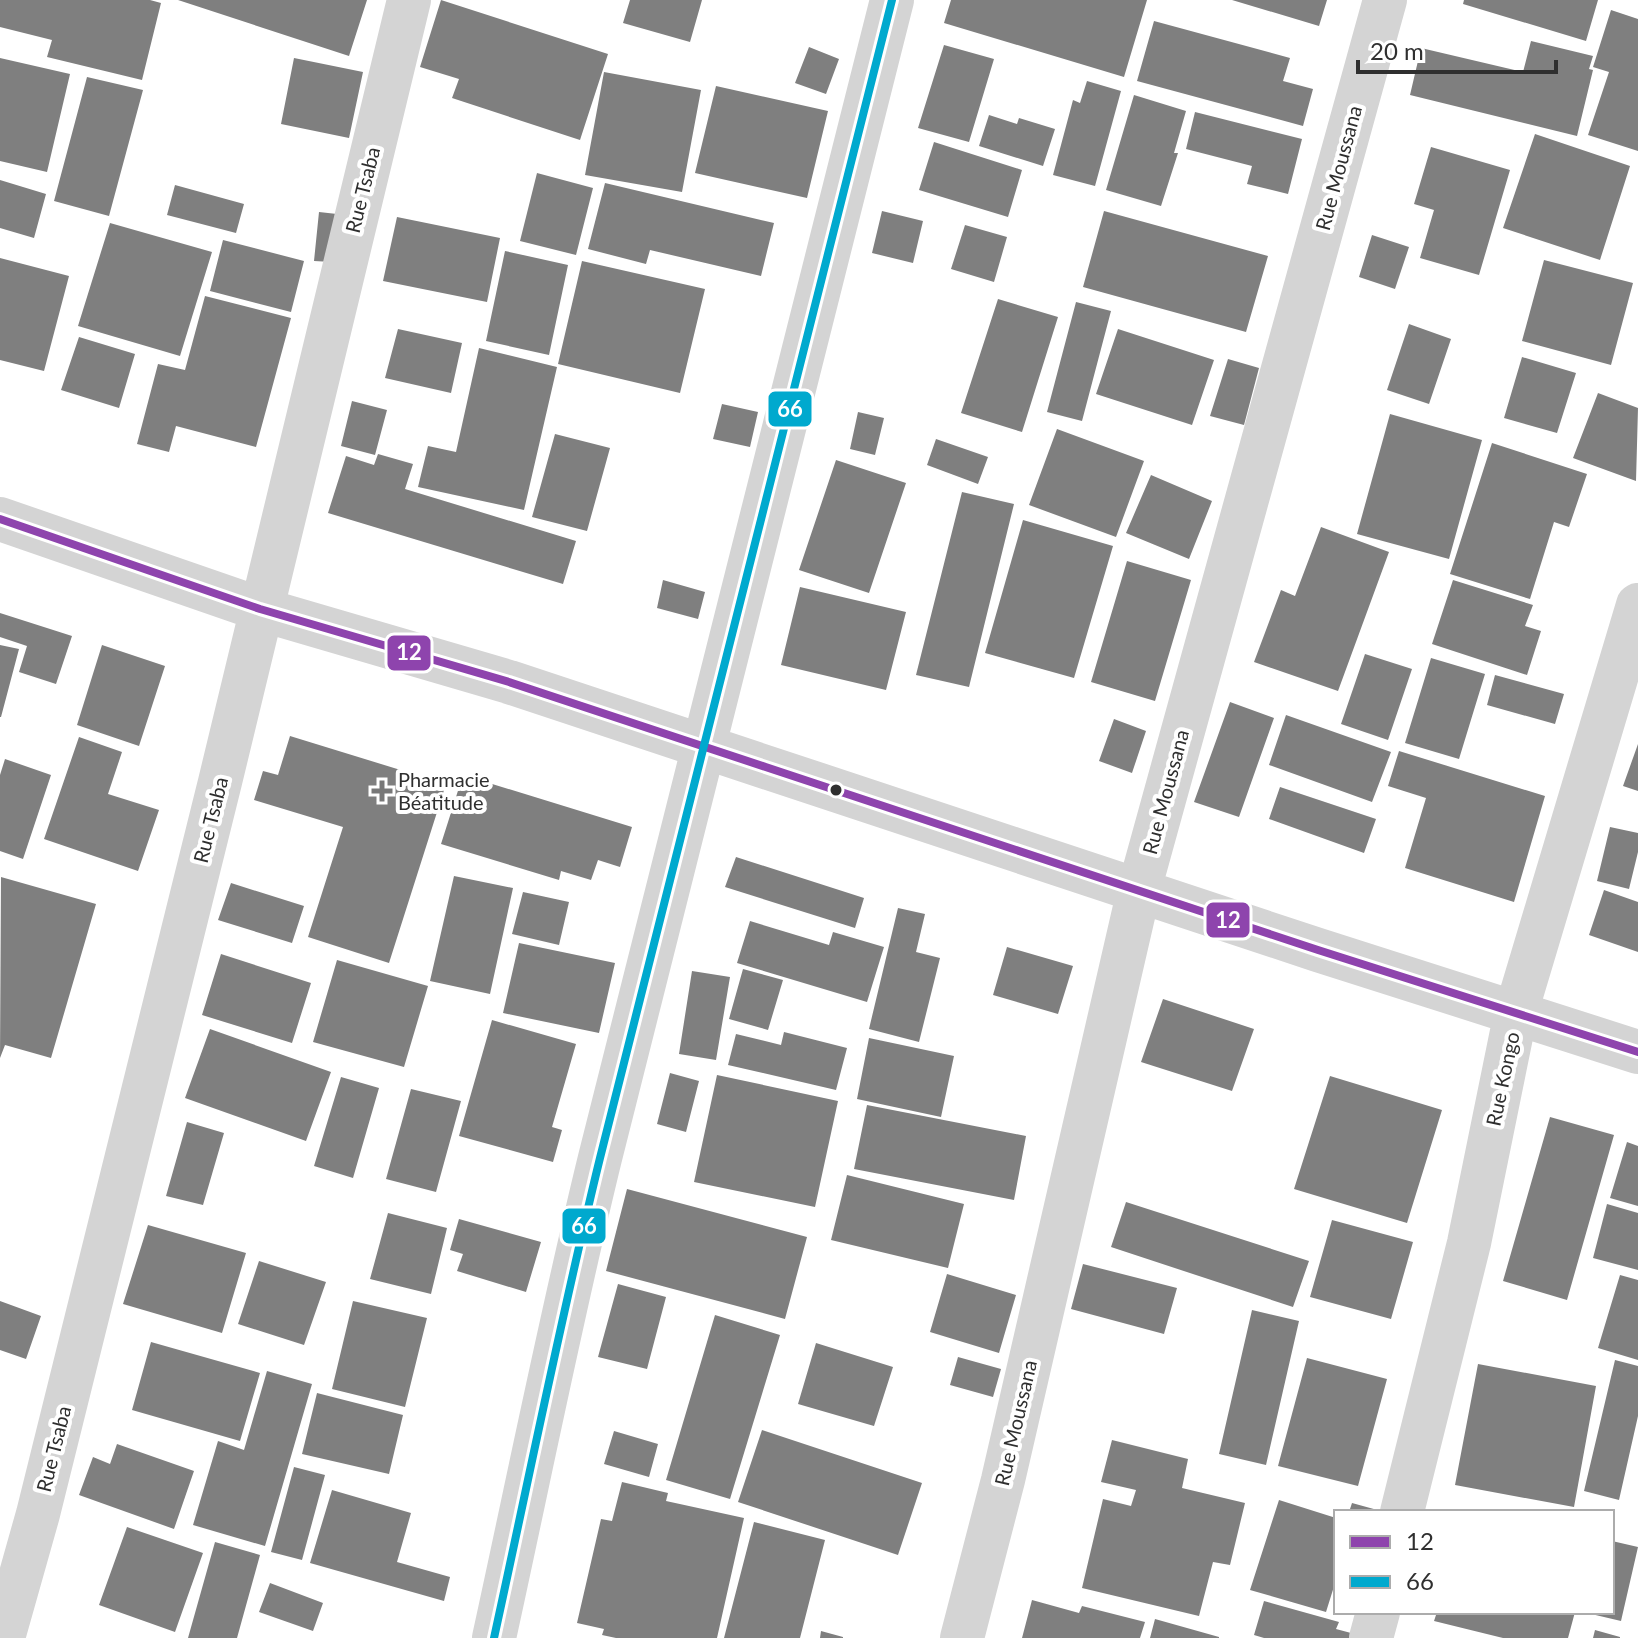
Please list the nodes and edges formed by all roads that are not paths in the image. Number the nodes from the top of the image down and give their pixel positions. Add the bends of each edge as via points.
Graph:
1 (409, 0) edge
2 (892, 0) edge
3 (1385, 0) edge
4 (0, 519) edge
5 (1638, 605) edge
6 (260, 609) junction
7 (701, 746) junction
8 (1139, 890) junction
9 (1516, 1012) junction
10 (1638, 1052) edge
11 (1402, 1510) edge
12 (1377, 1614) edge
13 (3, 1638) edge
14 (494, 1638) edge
15 (962, 1638) edge
16 (1371, 1638) edge

1 - 6 street, Rue Tsaba
2 - 7 street via 817,310
3 - 8 street, Rue Moussana
4 - 6 street
5 - 9 street, Rue Kongo
6 - 7 street via 509,682
6 - 13 street, Rue Tsaba
7 - 8 street
7 - 14 street via 598,1164
8 - 9 street
8 - 15 street, Rue Moussana
9 - 10 street
9 - 11 street, Rue Kongo via 1469,1243
12 - 16 street

